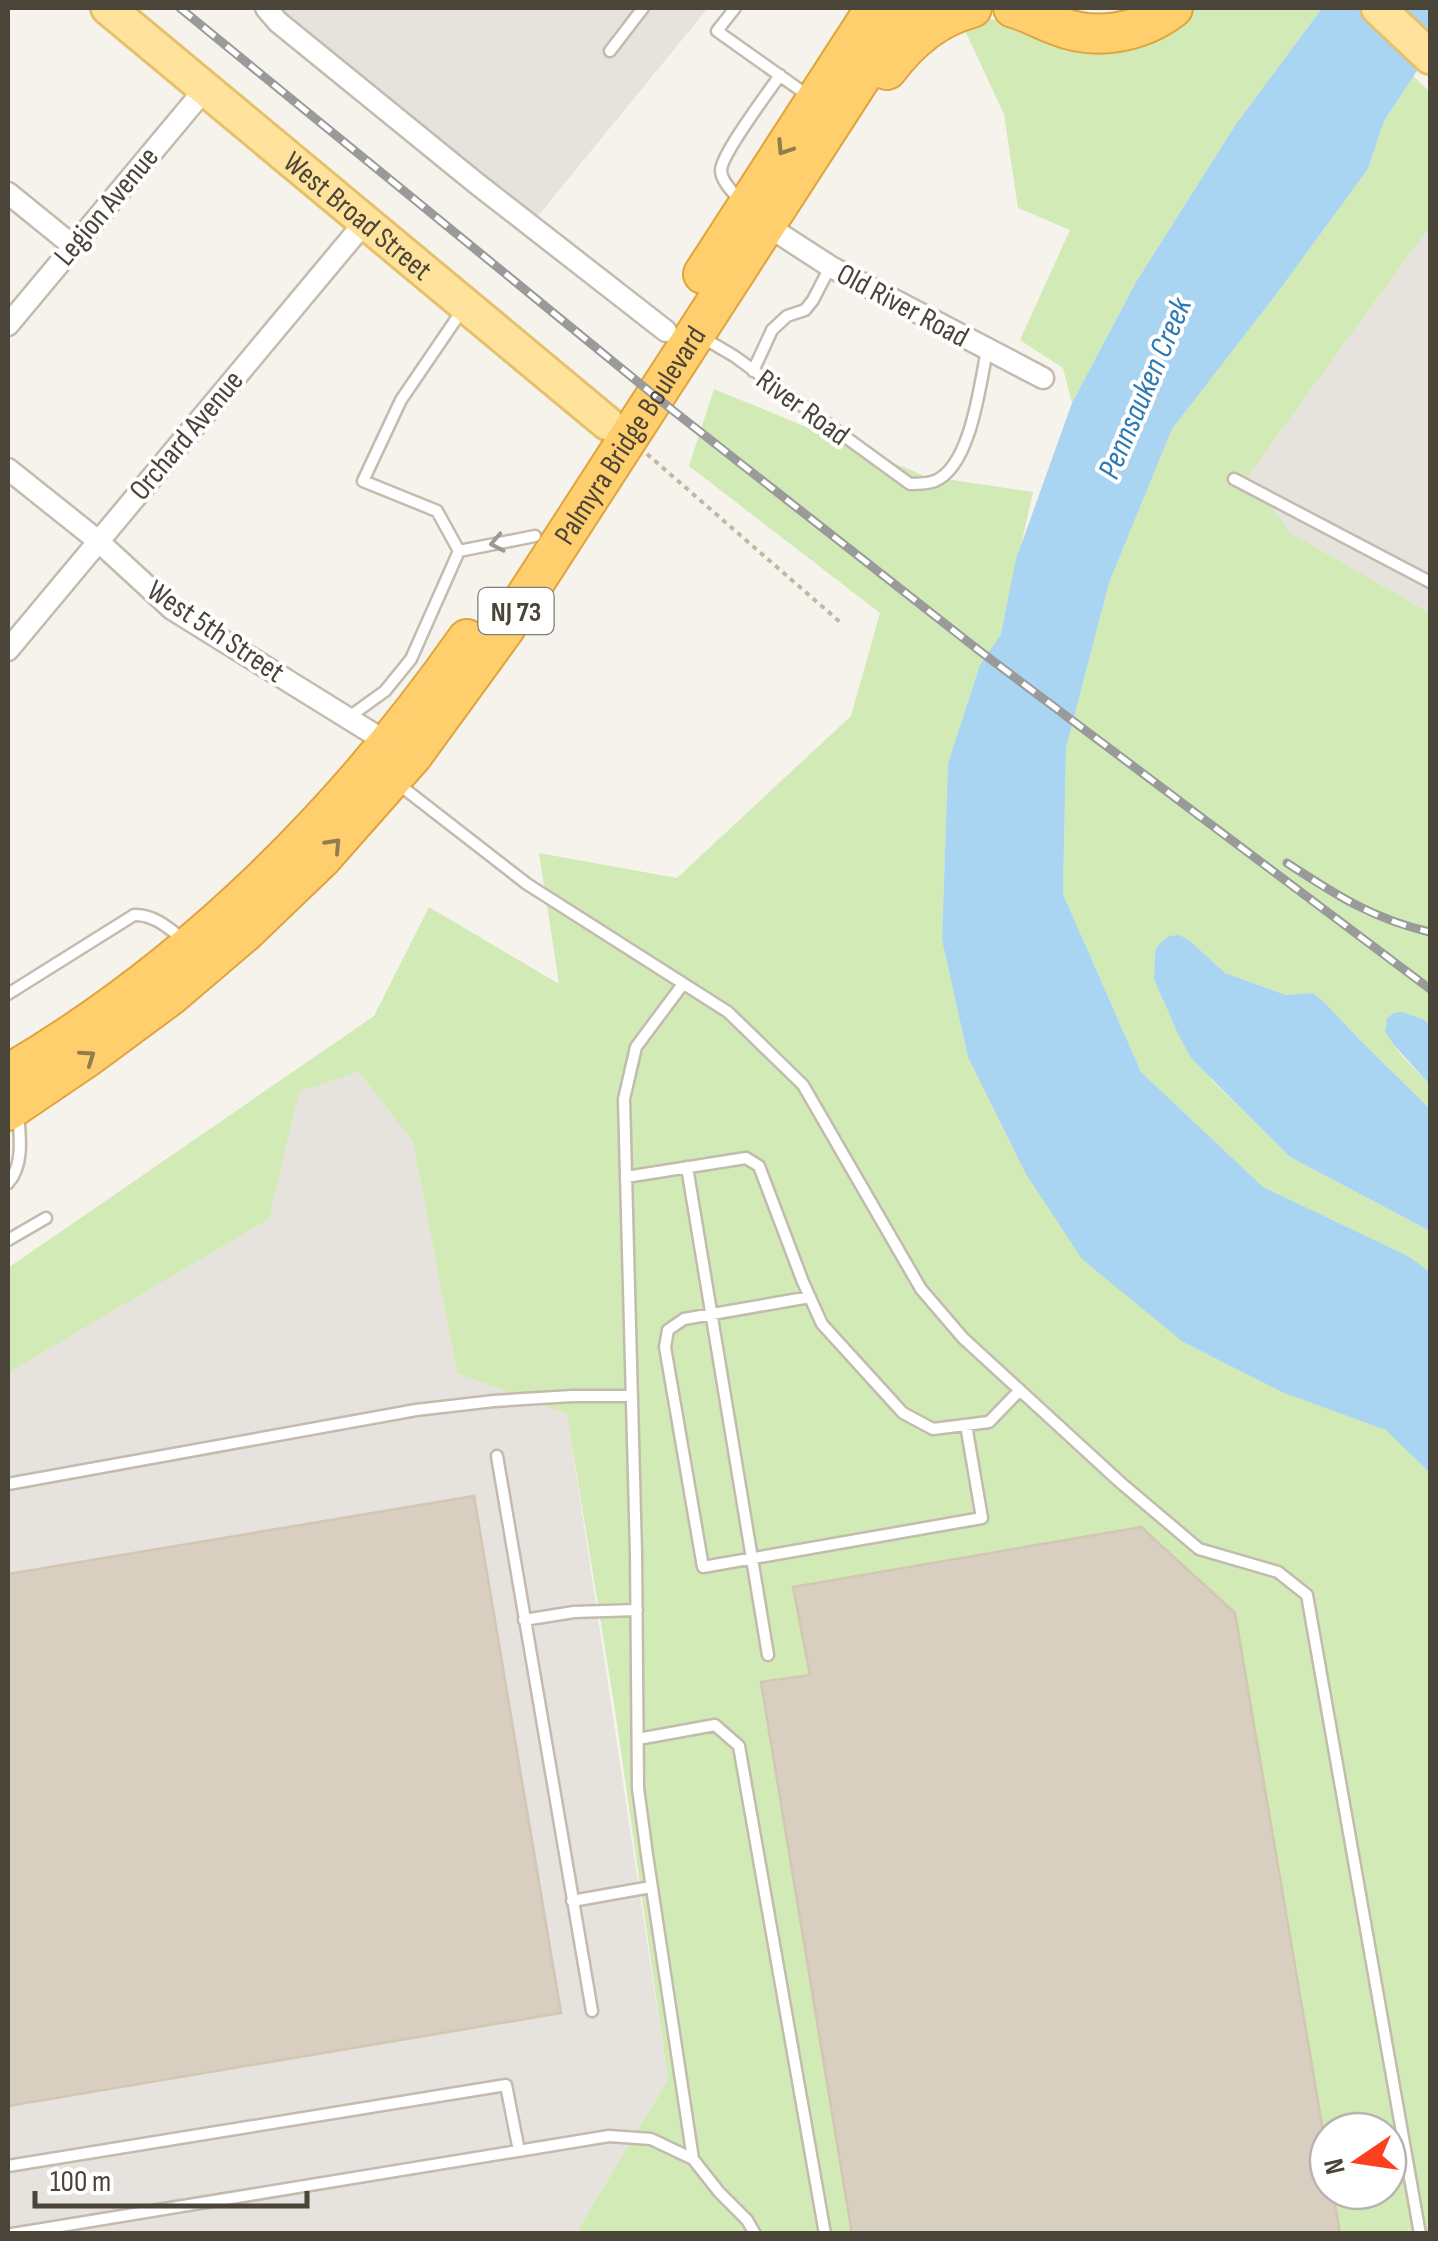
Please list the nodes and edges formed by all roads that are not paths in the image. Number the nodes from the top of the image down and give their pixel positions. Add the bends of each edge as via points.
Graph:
1 (108, 8) edge
2 (266, 8) edge
3 (643, 8) edge
4 (735, 8) edge
5 (906, 8) edge
6 (972, 8) edge
7 (1013, 8) edge
8 (1072, 8) edge
9 (1128, 8) edge
10 (1173, 8) edge
11 (1378, 8) edge
12 (868, 11) edge
13 (610, 51) dead end
14 (1430, 57) edge
15 (780, 75) junction
16 (205, 89) junction
17 (815, 100) junction
18 (802, 172) junction
19 (8, 193) edge
20 (756, 216) junction
21 (366, 222) junction
22 (72, 246) junction
23 (830, 266) junction
24 (466, 306) junction
25 (8, 325) edge
26 (681, 332) junction
27 (988, 349) junction
28 (753, 370) junction
29 (1044, 378) dead end
30 (618, 430) junction
31 (8, 469) edge
32 (1234, 479) dead end
33 (535, 536) junction
34 (97, 540) junction
35 (459, 551) junction
36 (1430, 582) edge
37 (8, 650) edge
38 (412, 685) junction
39 (349, 717) junction
40 (390, 761) junction
41 (190, 944) junction
42 (683, 984) junction
43 (8, 994) edge
44 (11, 1097) edge
45 (687, 1167) junction
46 (626, 1178) junction
47 (8, 1184) edge
48 (46, 1218) dead end
49 (8, 1240) edge
50 (810, 1297) junction
51 (712, 1314) junction
52 (1020, 1390) junction
53 (632, 1396) junction
54 (966, 1425) junction
55 (498, 1456) dead end
56 (8, 1484) edge
57 (753, 1559) junction
58 (637, 1610) junction
59 (524, 1620) junction
60 (768, 1655) dead end
61 (638, 1738) junction
62 (651, 1887) junction
63 (572, 1900) junction
64 (592, 2011) dead end
65 (519, 2151) junction
66 (693, 2159) junction
67 (8, 2166) edge
68 (12, 2234) edge
69 (755, 2234) edge
70 (826, 2234) edge
71 (1420, 2234) edge

1 - 16 main road, West Broad Street
2 - 26 street via 476,183
3 - 13 lane
4 - 15 lane via 717,31
5 - 18 highway, Palmyra Bridge Boulevard / NJ 73
6 - 18 highway via 938,22 900,53
7 - 10 highway via 1092,34 1140,27
8 - 9 highway
11 - 14 main road
12 - 17 highway, Palmyra Bridge Boulevard / NJ 73
15 - 17 lane
15 - 20 lane via 721,170
16 - 21 main road, West Broad Street
16 - 22 street, Legion Avenue
17 -> 20 highway, Palmyra Bridge Boulevard / NJ 73
18 - 20 highway, Palmyra Bridge Boulevard / NJ 73
19 - 22 street
20 - 23 street, Old River Road
20 - 26 highway, Palmyra Bridge Boulevard / NJ 73
21 - 24 main road, West Broad Street
21 - 34 street, Orchard Avenue
22 - 25 street, Legion Avenue
23 - 27 street, Old River Road
23 - 28 lane via 805,310 772,330
24 - 30 main road, West Broad Street
24 - 35 lane via 402,400 363,481 437,511
26 - 28 lane, River Road
26 - 30 highway, Palmyra Bridge Boulevard / NJ 73
27 - 28 lane, River Road via 957,461 934,482 910,484
27 - 29 street, Old River Road
30 - 33 highway, Palmyra Bridge Boulevard / NJ 73
30 - 40 highway, Palmyra Bridge Boulevard / NJ 73 via 484,660 440,721
31 - 34 street, West 5th Street
32 - 36 lane
33 -> 35 lane
33 - 38 highway, Palmyra Bridge Boulevard / NJ 73 via 469,635
34 - 37 street, Orchard Avenue
34 - 39 street, West 5th Street via 172,609
35 - 38 lane via 411,660
38 - 39 lane via 385,692
38 - 40 highway, Palmyra Bridge Boulevard / NJ 73
39 - 40 street, West 5th Street
40 - 41 highway, Palmyra Bridge Boulevard / NJ 73 via 338,801
40 - 42 lane via 526,884
44 -> 40 highway, Palmyra Bridge Boulevard / NJ 73 via 170,996 244,934 322,858
41 - 43 lane via 145,914 134,915
41 - 44 highway, Palmyra Bridge Boulevard / NJ 73 via 84,1027
42 - 46 lane via 636,1047 624,1099
42 - 52 lane via 728,1012 803,1084 921,1289
44 - 47 lane via 21,1142
45 - 46 lane
45 - 50 lane via 746,1158 759,1166
45 - 51 lane
46 - 53 lane
48 - 49 lane
50 - 51 lane
50 - 54 lane via 822,1324 903,1413 933,1430
51 - 57 lane
51 - 57 lane via 668,1330 664,1347 703,1566
52 - 54 lane via 989,1422
52 - 71 lane via 1199,1549 1278,1572 1307,1595
53 - 56 lane via 416,1410
53 - 58 lane
54 - 57 lane via 982,1518
55 - 59 lane
57 - 60 lane
58 - 59 lane
58 - 61 lane
59 - 63 lane
61 - 62 lane
61 - 70 lane via 714,1725 739,1746
62 - 63 lane
62 - 66 lane
63 - 64 lane
65 - 66 lane via 609,2136 651,2139
65 - 67 lane via 506,2085
65 - 68 lane
66 - 69 lane

